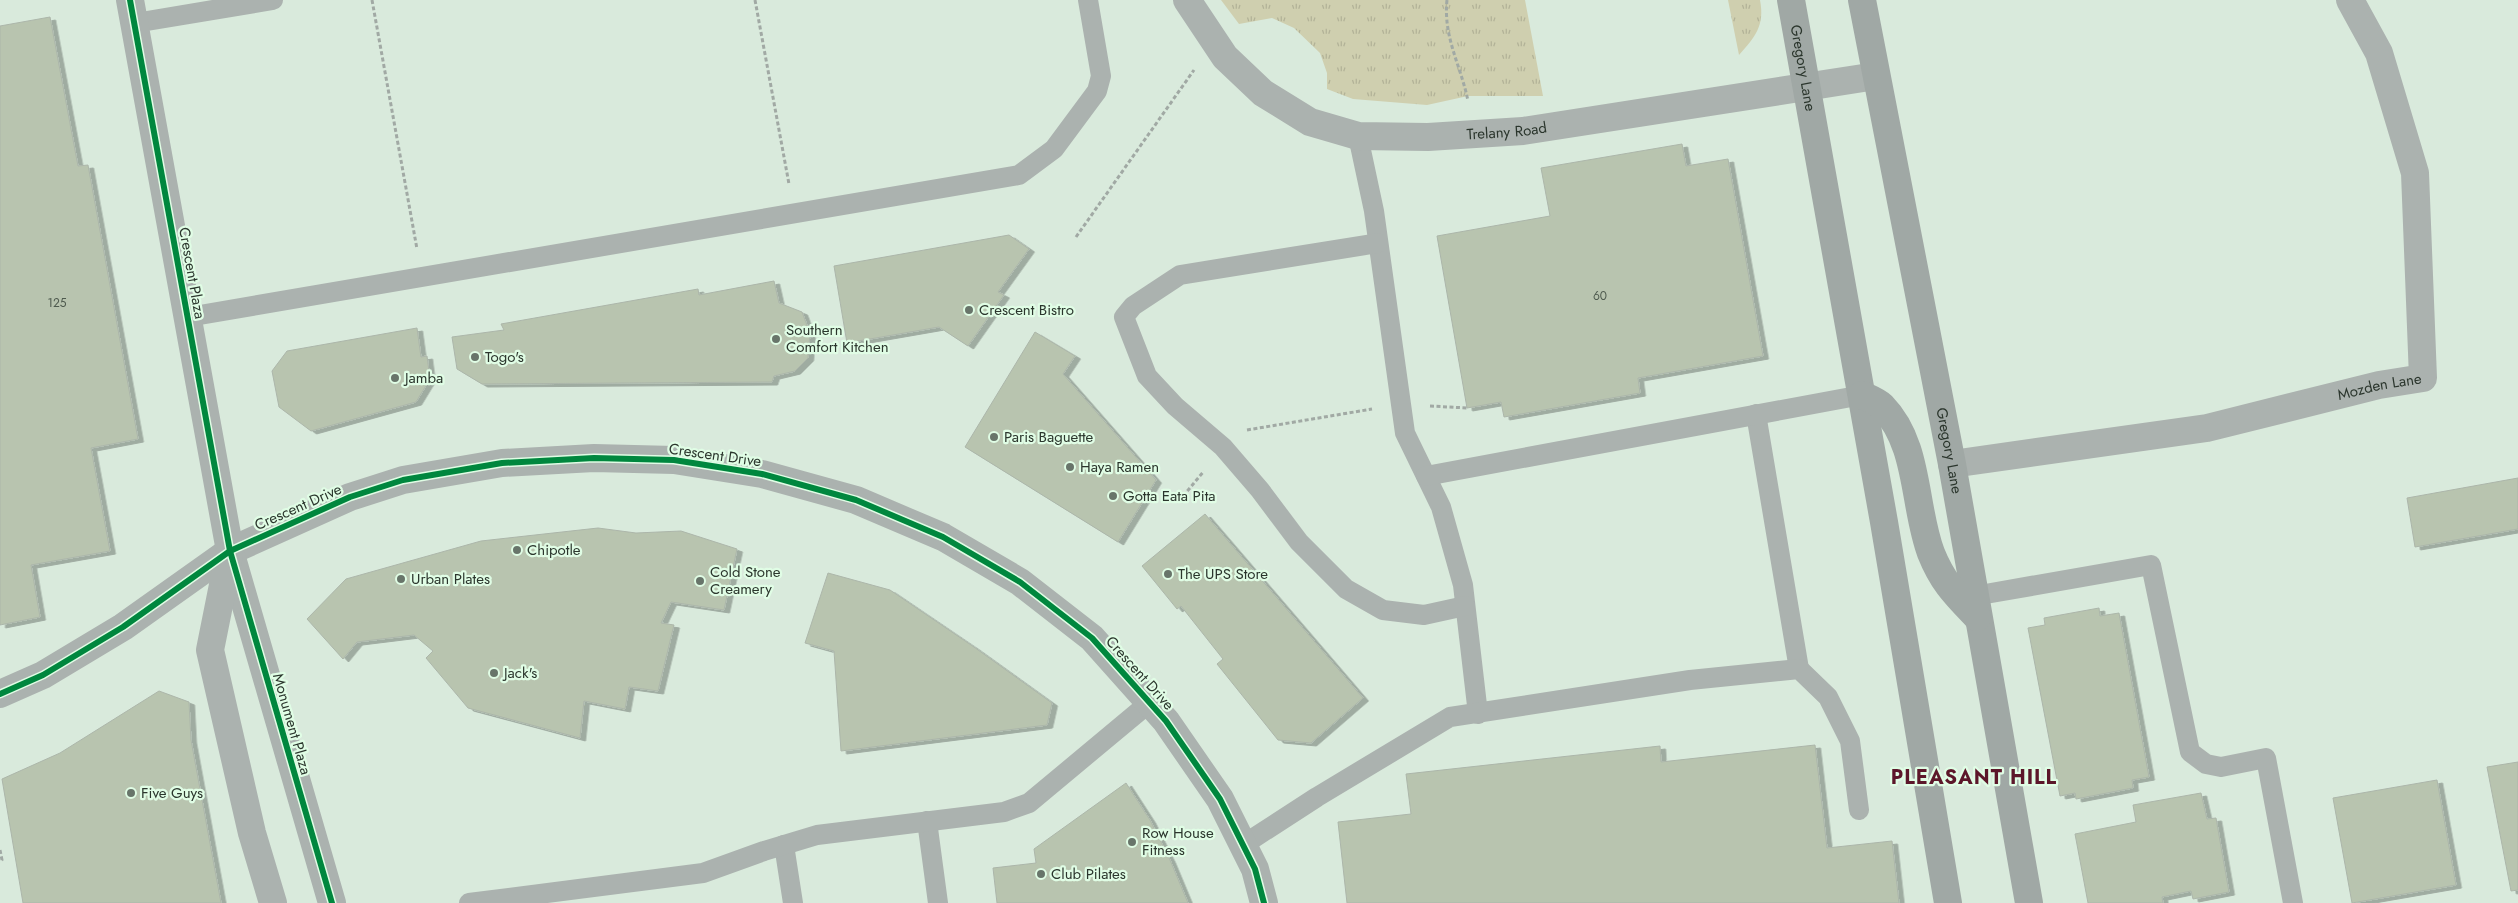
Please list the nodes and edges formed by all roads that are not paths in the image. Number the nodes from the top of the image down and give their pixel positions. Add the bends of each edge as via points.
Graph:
1 (273, 0) edge
2 (1088, 0) edge
3 (1187, 0) edge
4 (1791, 0) edge
5 (1862, 0) edge
6 (2350, 0) edge
7 (132, 12) edge
8 (1876, 76) junction
9 (1808, 86) junction
10 (1358, 136) junction
11 (1378, 243) junction
12 (188, 317) junction
13 (1862, 395) junction
14 (1756, 414) junction
15 (1952, 464) junction
16 (1426, 476) junction
17 (230, 551) junction
18 (1465, 606) junction
19 (1976, 607) junction
20 (1799, 669) junction
21 (0, 694) edge
22 (1150, 703) junction
23 (1478, 714) junction
24 (1859, 810) dead end
25 (927, 821) junction
26 (784, 845) junction
27 (1243, 845) junction
28 (273, 903) edge
29 (332, 903) edge
30 (469, 903) edge
31 (793, 903) edge
32 (938, 903) edge
33 (1264, 903) edge
34 (1948, 903) edge
35 (2029, 903) edge
36 (2294, 903) edge

1 - 7 lane
2 - 12 lane via 1101,76 1097,91 1054,149 1019,175
3 - 10 street, Trelany Road via 1225,57 1263,93 1310,122
4 - 9 main road, Gregory Lane
5 - 8 main road, Gregory Lane
6 - 15 street, Mozden Lane via 2379,53 2415,174 2424,378 2379,385 2207,428
7 - 12 street, Crescent Plaza
8 - 9 street, Trelany Road
8 - 15 main road, Gregory Lane
9 - 10 street, Trelany Road via 1523,131 1428,137
9 - 13 main road, Gregory Lane
10 - 11 lane
11 - 16 lane via 1405,432
11 - 18 lane via 1180,275 1134,306 1124,318 1146,376 1223,448 1299,542 1346,589 1383,610 1424,615
12 - 17 street, Crescent Plaza
13 - 14 lane
13 - 19 main road via 1881,404 1896,424 1909,456 1930,552 1946,586
13 - 34 main road, Gregory Lane
14 - 16 lane
14 - 20 lane
15 - 19 main road, Gregory Lane
16 - 18 lane via 1441,507
17 - 21 street, Crescent Drive via 123,627 43,675
17 - 22 street, Crescent Drive via 350,497 403,480 502,463 594,458 674,460 762,474 856,500 943,536 1020,582 1092,638
17 - 28 street via 210,650 252,833
17 - 29 street, Monument Plaza
18 - 23 lane
19 - 35 main road, Gregory Lane
19 - 36 lane via 2151,565 2190,752 2206,764 2221,767 2266,758
20 - 23 lane via 1690,680
20 - 24 lane via 1828,697 1850,741
22 - 25 lane via 1029,803 1004,812
22 - 27 street, Crescent Drive via 1220,799
23 - 27 lane via 1450,717
25 - 26 lane via 817,835
25 - 32 lane
26 - 30 lane via 703,873
26 - 31 lane
27 - 33 street, Crescent Drive

